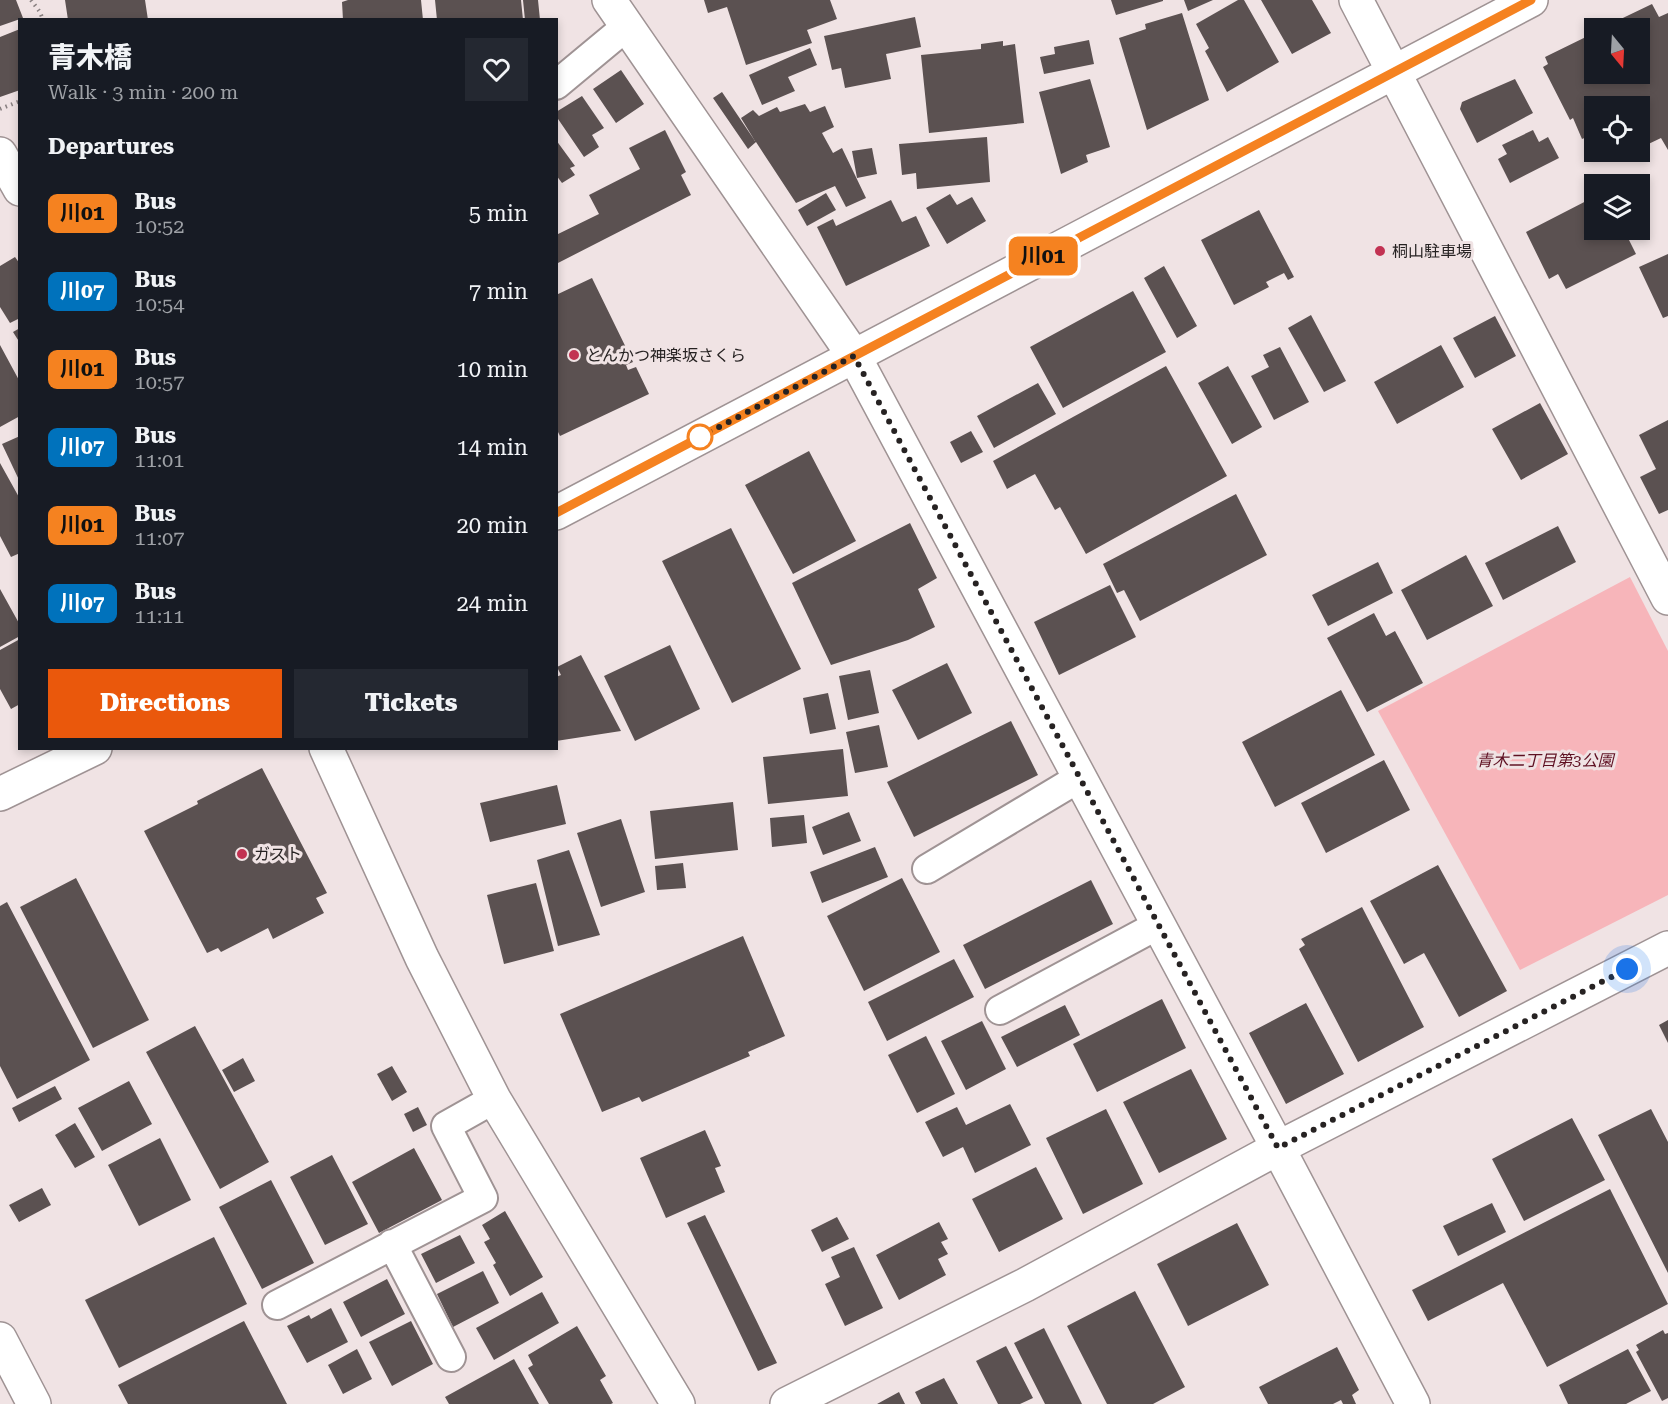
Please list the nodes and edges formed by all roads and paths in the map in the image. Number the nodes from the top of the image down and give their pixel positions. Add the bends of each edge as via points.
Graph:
1 (32, 0) edge
2 (1356, 0) edge
3 (1531, 0) edge
4 (618, 13) edge
5 (42, 18) edge
6 (1394, 71) junction
7 (558, 84) edge
8 (18, 102) edge
9 (0, 109) edge
10 (0, 154) edge
11 (18, 186) edge
12 (854, 356) junction
13 (558, 512) edge
14 (1668, 598) edge
15 (91, 750) edge
16 (327, 750) edge
17 (1079, 778) junction
18 (0, 794) edge
19 (927, 869) dead end
20 (1158, 925) junction
21 (1668, 948) edge
22 (1000, 1010) dead end
23 (494, 1099) junction
24 (1278, 1148) junction
25 (392, 1244) junction
26 (277, 1305) dead end
27 (0, 1339) edge
28 (451, 1357) dead end
29 (34, 1404) edge
30 (678, 1404) edge
31 (787, 1404) edge
32 (1413, 1404) edge

1 - 5 path
2 - 6 street
3 - 6 street
4 - 7 lane
4 - 12 street
6 - 12 street
6 - 14 street
8 - 9 path
10 - 11 street
12 - 13 street
12 - 17 street
15 - 18 street
16 - 23 street via 422,958
17 - 19 lane
17 - 20 street
20 - 22 lane
20 - 24 street
21 - 24 street
23 - 25 lane via 446,1126 483,1198
23 - 30 street
24 - 31 street via 1025,1284
24 - 32 street
25 - 26 lane
25 - 28 lane
27 - 29 street

